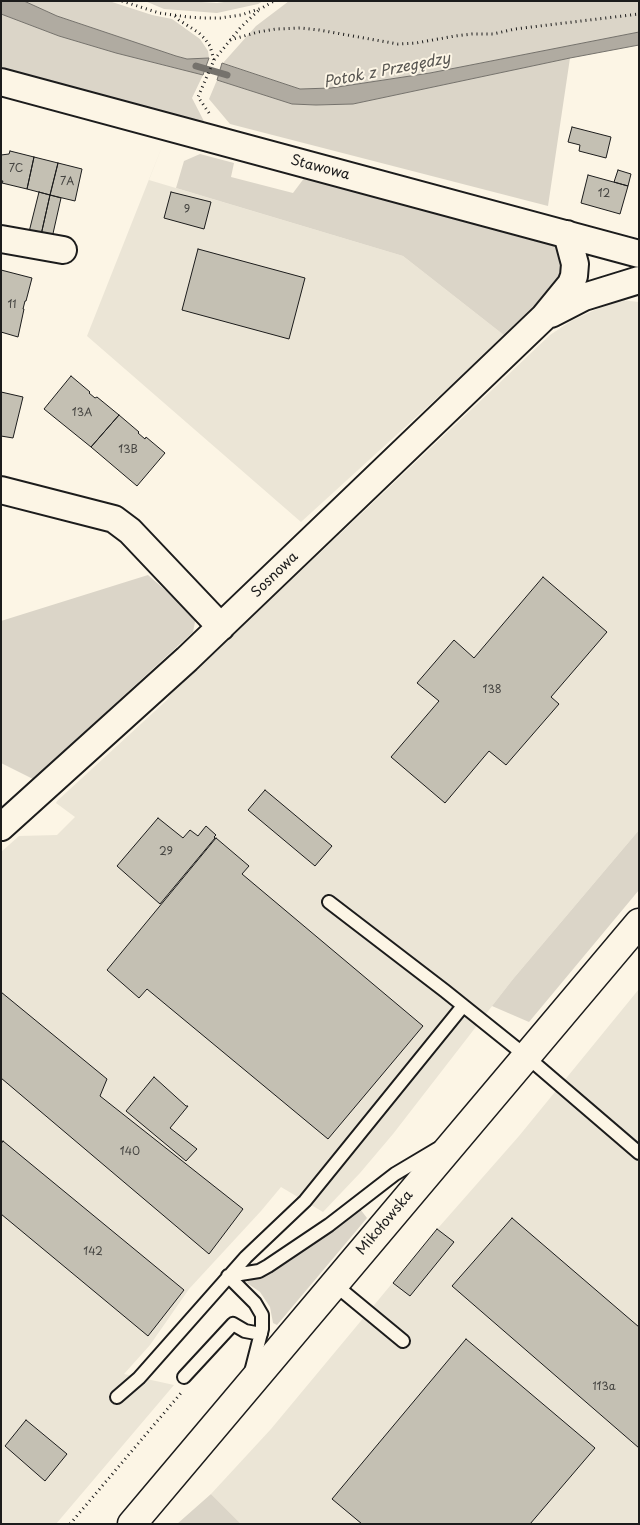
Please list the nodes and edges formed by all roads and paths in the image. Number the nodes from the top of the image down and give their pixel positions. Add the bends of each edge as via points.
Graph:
1 (122, 1) edge
2 (274, 1) edge
3 (262, 8) junction
4 (639, 14) edge
5 (175, 16) junction
6 (230, 40) junction
7 (214, 60) junction
8 (1, 82) edge
9 (198, 97) dead end
10 (567, 234) junction
11 (1, 239) edge
12 (63, 250) dead end
13 (623, 250) edge
14 (638, 281) edge
15 (577, 291) junction
16 (1, 490) edge
17 (221, 626) junction
18 (1, 827) edge
19 (329, 902) dead end
20 (639, 923) edge
21 (463, 1006) junction
22 (526, 1056) junction
23 (460, 1135) junction
24 (639, 1153) edge
25 (228, 1276) junction
26 (334, 1284) junction
27 (261, 1334) junction
28 (403, 1341) dead end
29 (184, 1377) joint
30 (248, 1387) junction
31 (117, 1397) dead end
32 (70, 1524) edge
33 (132, 1524) edge

1 - 5 path
2 - 3 path
3 - 5 path via 220,18
3 - 6 path
4 - 6 path via 416,43 398,44 301,28 258,32
5 - 7 path via 205,39
6 - 7 path
7 - 9 path
8 - 10 street, Stawowa
10 - 13 street, Stawowa
10 - 15 street via 575,264
11 - 12 street
13 - 15 street, Sosnowa
14 - 15 street
15 - 17 street, Sosnowa via 544,317
16 - 17 street via 114,519 130,531
17 - 18 street, Sosnowa
19 - 21 lane
20 - 22 main road, Mikołowska
21 - 22 lane
21 - 25 lane via 305,1201
22 - 23 main road, Mikołowska
22 - 24 lane
23 - 25 lane via 395,1174 330,1225 268,1266 259,1271
23 - 26 main road, Mikołowska
25 - 27 lane via 258,1307 262,1315
25 - 31 lane via 139,1378
26 - 28 lane
26 - 30 main road, Mikołowska
27 - 29 lane via 234,1324
27 - 30 lane
29 - 32 path via 185,1388
30 - 33 main road, Mikołowska

